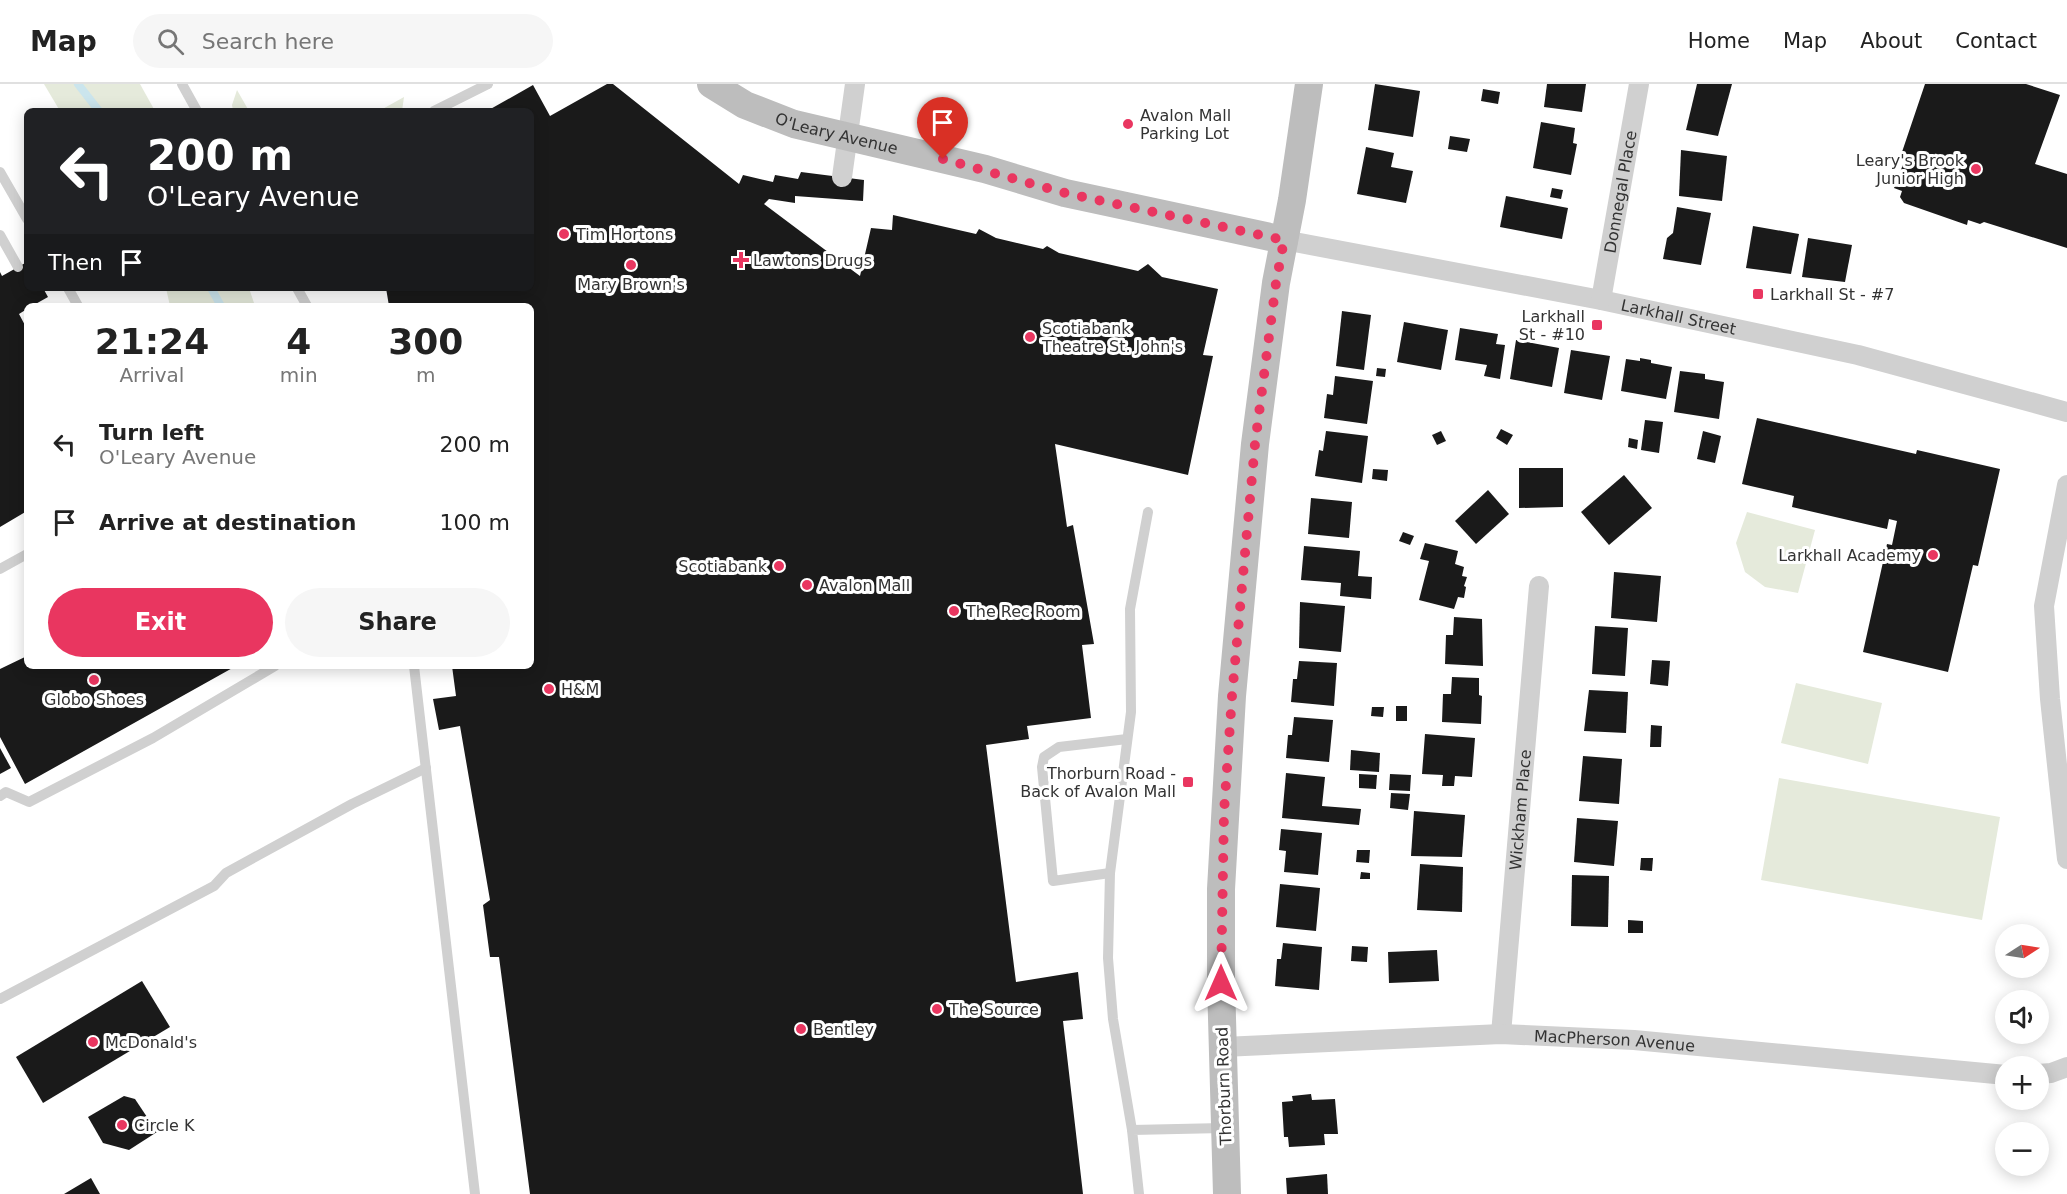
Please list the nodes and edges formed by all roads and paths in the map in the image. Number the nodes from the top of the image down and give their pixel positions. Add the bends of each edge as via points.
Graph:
1 (182, 84) edge
2 (488, 84) edge
3 (711, 84) edge
4 (855, 84) edge
5 (1309, 84) edge
6 (1639, 84) edge
7 (195, 108) edge
8 (441, 108) edge
9 (0, 172) edge
10 (842, 177) dead end
11 (24, 214) edge
12 (0, 235) edge
13 (1284, 240) junction
14 (18, 267) dead end
15 (1600, 300) junction
16 (2067, 412) edge
17 (2067, 485) edge
18 (1148, 512) dead end
19 (24, 556) edge
20 (0, 569) edge
21 (1539, 586) dead end
22 (270, 669) edge
23 (414, 669) edge
24 (1127, 739) junction
25 (426, 768) junction
26 (0, 795) edge
27 (2067, 859) edge
28 (1110, 873) junction
29 (0, 999) edge
30 (1501, 1034) junction
31 (1223, 1047) junction
32 (2067, 1067) edge
33 (2049, 1073) edge
34 (1995, 1074) edge
35 (1225, 1128) junction
36 (1132, 1130) junction
37 (475, 1194) edge
38 (1138, 1194) edge
39 (1227, 1194) edge

1 - 7 lane
2 - 8 lane
3 - 13 main road, O'Leary Avenue via 745,105 794,124 985,169 1065,193
4 - 10 street
5 - 13 main road, Thorburn Road
6 - 15 street, Donnegal Place
9 - 11 lane
12 - 14 lane
13 - 15 street, Larkhall Street
13 - 31 main road, Thorburn Road via 1255,444 1232,696 1221,888
15 - 16 street, Larkhall Street via 1858,355
17 - 27 street via 2044,606
18 - 24 lane via 1130,609 1131,712
19 - 20 lane
21 - 30 street, Wickham Place
22 - 26 lane via 153,738 29,802 6,792
23 - 25 lane
24 - 28 lane
24 - 28 lane via 1059,747 1044,757 1042,767 1053,880
25 - 29 lane via 291,837 226,873 214,886
25 - 37 lane
28 - 36 lane via 1108,958 1113,1019
30 - 31 street, MacPherson Avenue
30 - 34 street, MacPherson Avenue via 1634,1040
31 - 35 main road, Thorburn Road
32 - 33 street
35 - 36 lane
35 - 39 main road, Thorburn Road
36 - 38 lane

